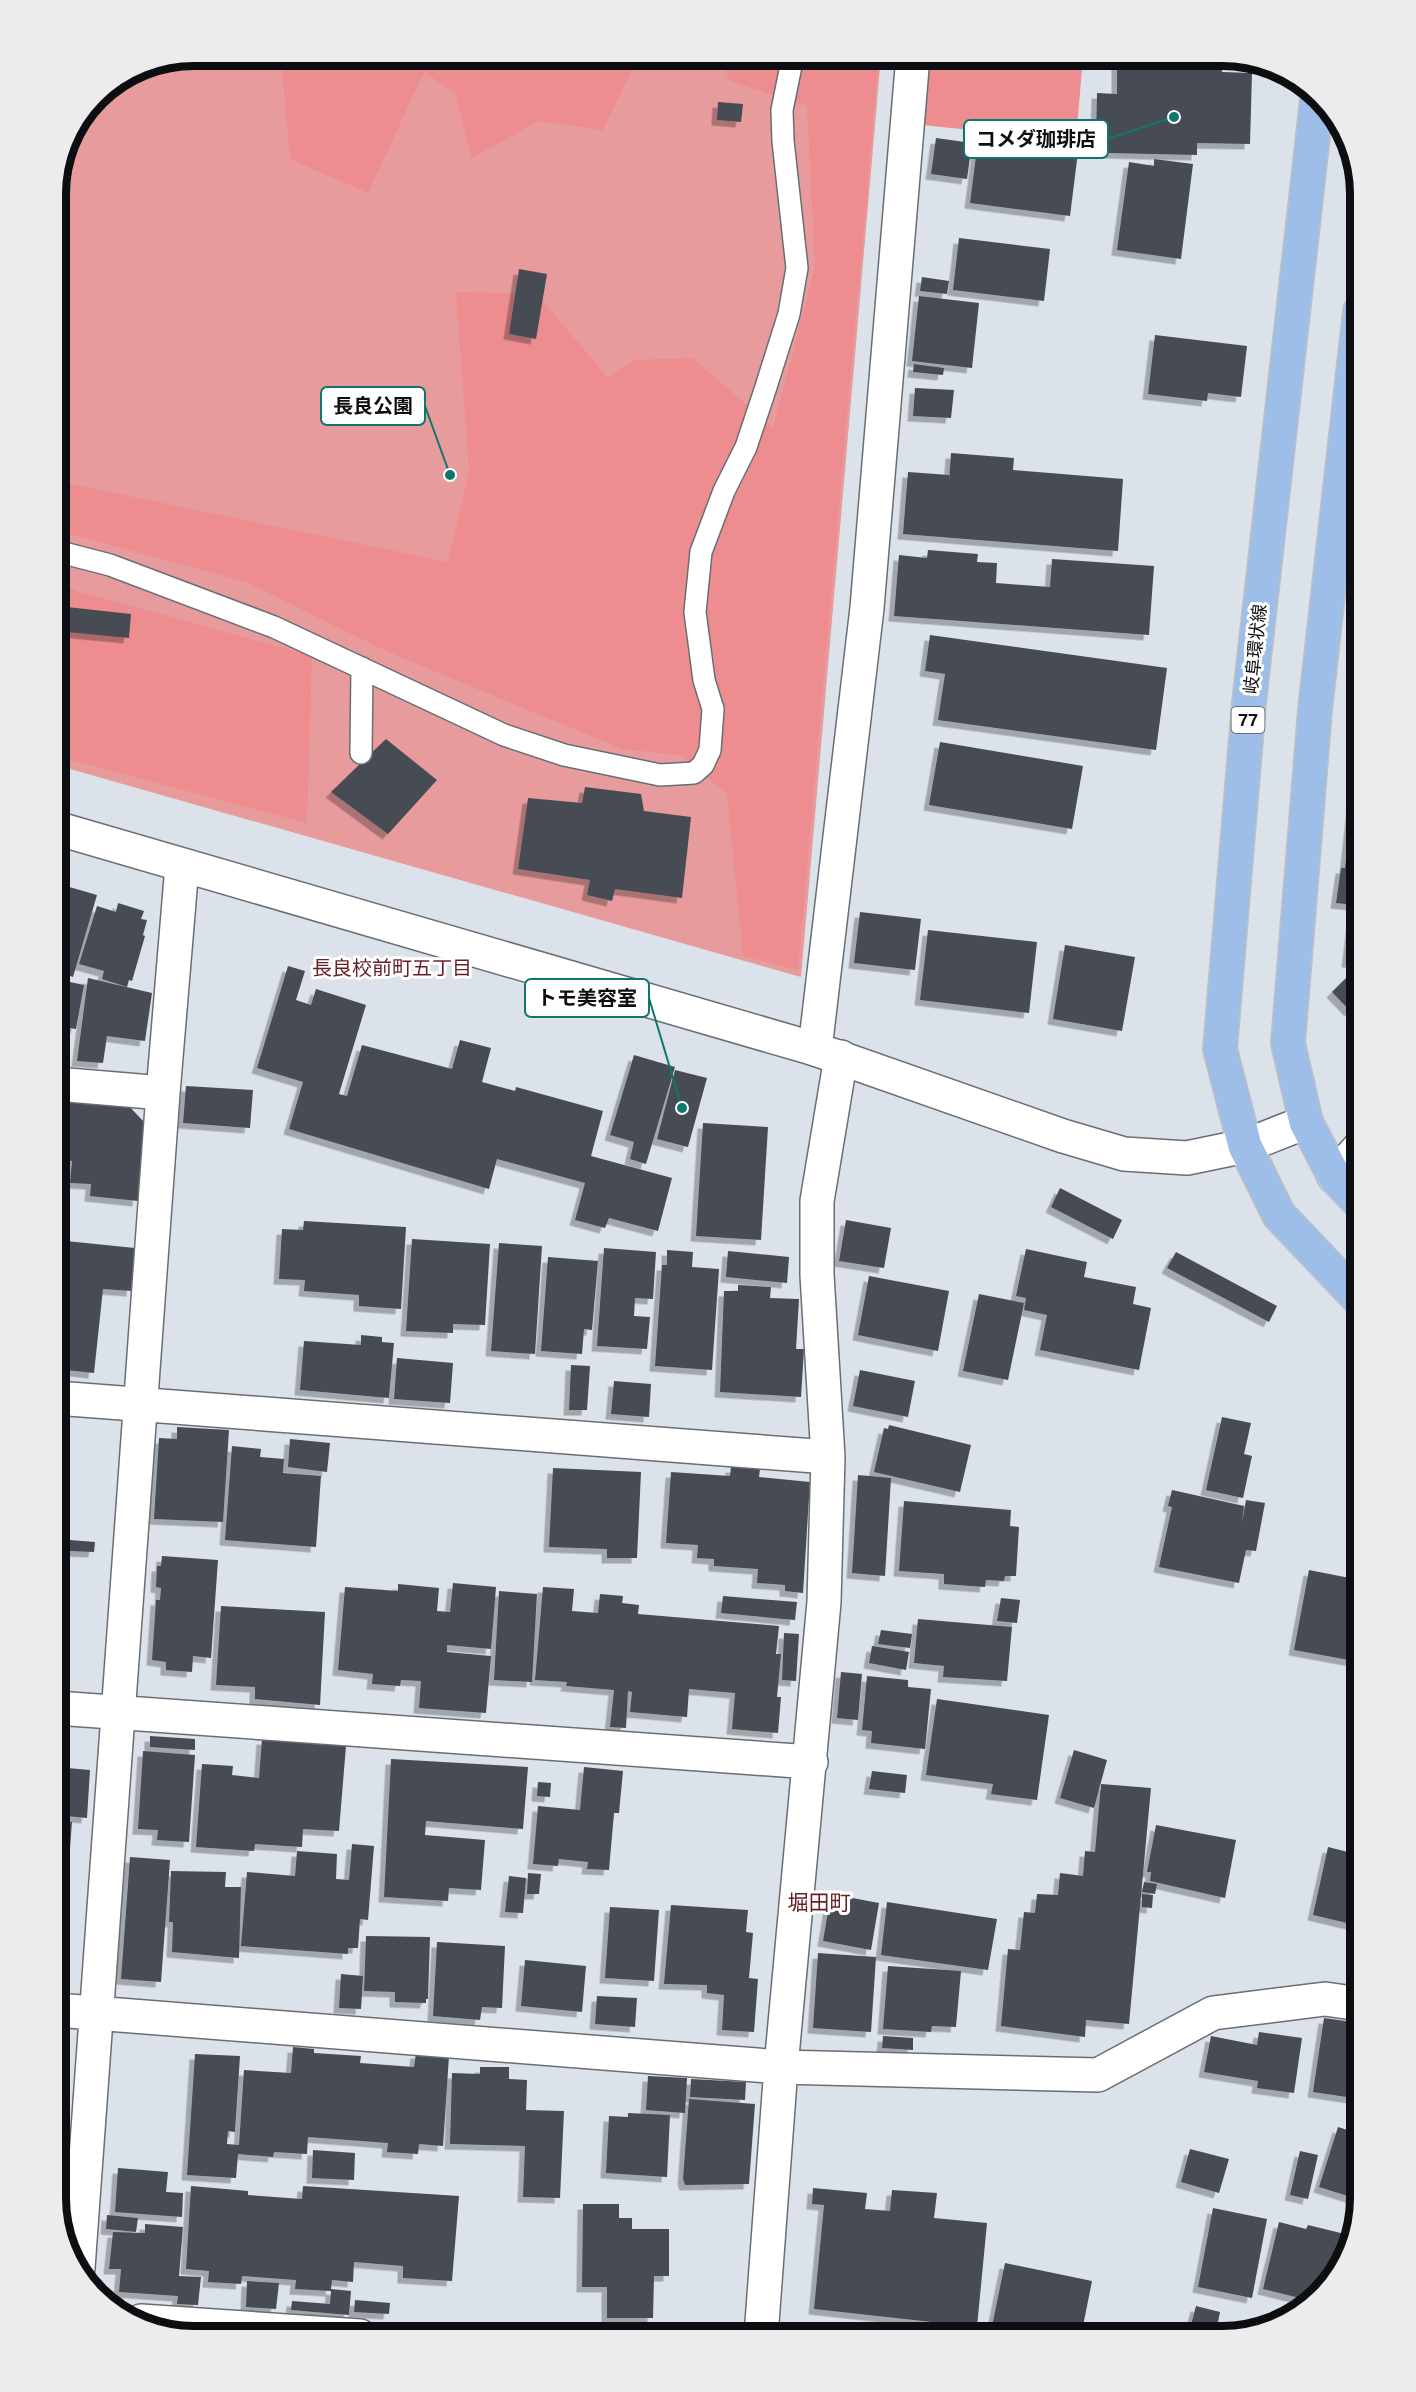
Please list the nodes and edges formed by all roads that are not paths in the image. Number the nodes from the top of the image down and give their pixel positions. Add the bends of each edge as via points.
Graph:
1 (791, 66) edge
2 (912, 66) edge
3 (1316, 108) edge
4 (1350, 399) edge
5 (66, 554) edge
6 (362, 668) junction
7 (361, 753) dead end
8 (66, 831) edge
9 (182, 866) junction
10 (828, 1053) junction
11 (66, 1085) edge
12 (163, 1093) junction
13 (1306, 1122) junction
14 (1245, 1146) junction
15 (1350, 1158) edge
16 (1334, 1176) junction
17 (1350, 1193) edge
18 (1350, 1290) edge
19 (66, 1399) edge
20 (141, 1405) junction
21 (828, 1457) junction
22 (66, 1709) edge
23 (117, 1713) junction
24 (811, 1762) junction
25 (1350, 2003) edge
26 (66, 2011) edge
27 (96, 2013) junction
28 (781, 2067) junction
29 (79, 2254) edge
30 (165, 2323) edge
31 (214, 2326) edge
32 (762, 2326) edge

1 - 6 lane via 782,110 797,268 789,314 746,447 701,552 695,612 704,680 713,709 710,750 703,765 694,773 660,776 564,755 504,735
2 - 10 street
3 - 14 main road, 岐阜環状線 / 77 via 1249,704 1220,1049
4 - 13 main road via 1315,710 1288,1043
5 - 6 lane via 110,565 274,627
6 - 7 lane
8 - 9 street
9 - 10 street
9 - 12 street
10 - 14 street via 1124,1154 1187,1158
10 - 21 street via 817,1201 817,1275
11 - 12 street
12 - 20 street
13 - 14 street
13 - 16 main road
14 - 18 main road, 岐阜環状線 / 77 via 1279,1215
15 - 16 street
16 - 17 main road
19 - 20 street
20 - 21 street
20 - 23 street
21 - 24 street via 824,1602
22 - 23 street
23 - 24 street
23 - 27 street
24 - 28 street
25 - 28 street via 1326,1999 1213,2013 1098,2075
26 - 27 street
27 - 28 street
27 - 29 street
28 - 32 street
30 - 31 street

